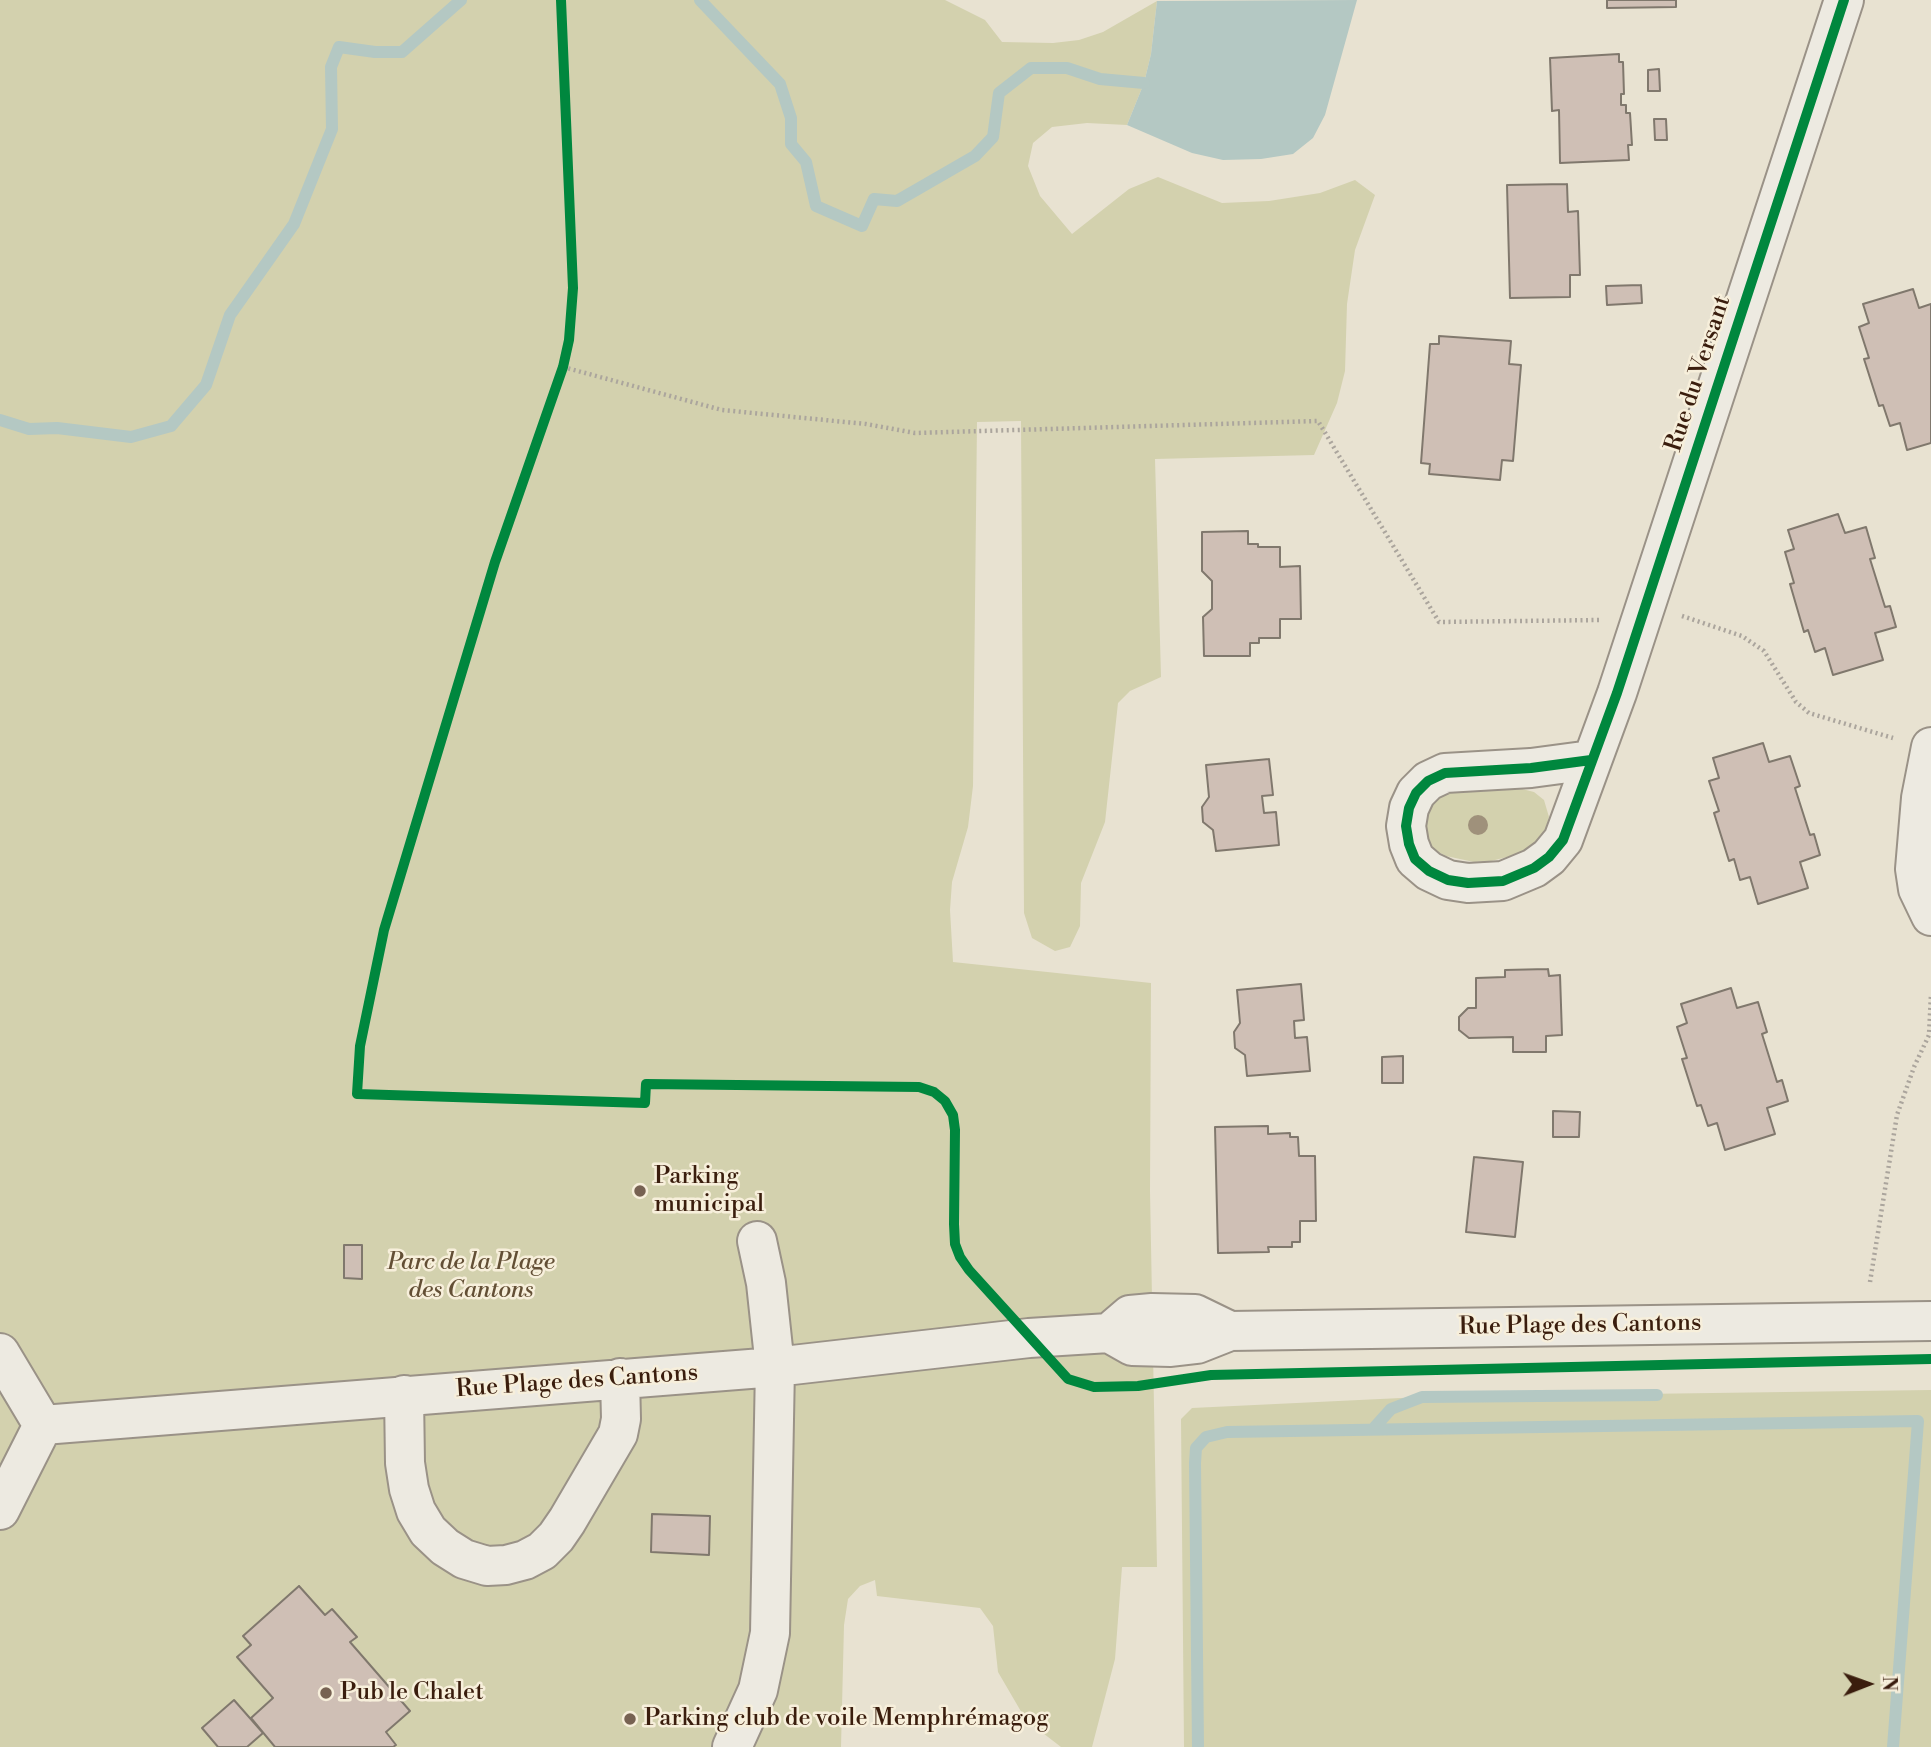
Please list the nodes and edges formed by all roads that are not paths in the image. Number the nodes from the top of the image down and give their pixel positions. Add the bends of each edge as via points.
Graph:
1 (1844, 0) edge
2 (1931, 748) edge
3 (1591, 760) junction
4 (1931, 916) edge
5 (757, 1241) dead end
6 (1931, 1321) edge
7 (0, 1353) edge
8 (775, 1367) junction
9 (620, 1378) junction
10 (404, 1395) junction
11 (44, 1424) junction
12 (0, 1510) edge
13 (732, 1747) edge

1 - 3 street, Rue du Versant via 1617,693
2 - 4 street via 1915,869 1918,889
3 - 3 street, Rue du Versant via 1563,840 1534,868 1503,881 1468,883 1448,880 1415,859 1408,817 1416,793 1428,781 1458,772
5 - 8 street
6 - 8 street, Rue Plage des Cantons via 1230,1331 1195,1314 1152,1313 1130,1315 1109,1333
7 - 11 street
8 - 9 street, Rue Plage des Cantons
8 - 13 street via 769,1633 758,1690
9 - 10 street, Rue Plage des Cantons
9 - 10 street via 618,1434 567,1521 542,1550 506,1565 487,1566 454,1553 428,1531 416,1511 405,1463
10 - 11 street, Rue Plage des Cantons
11 - 12 street

